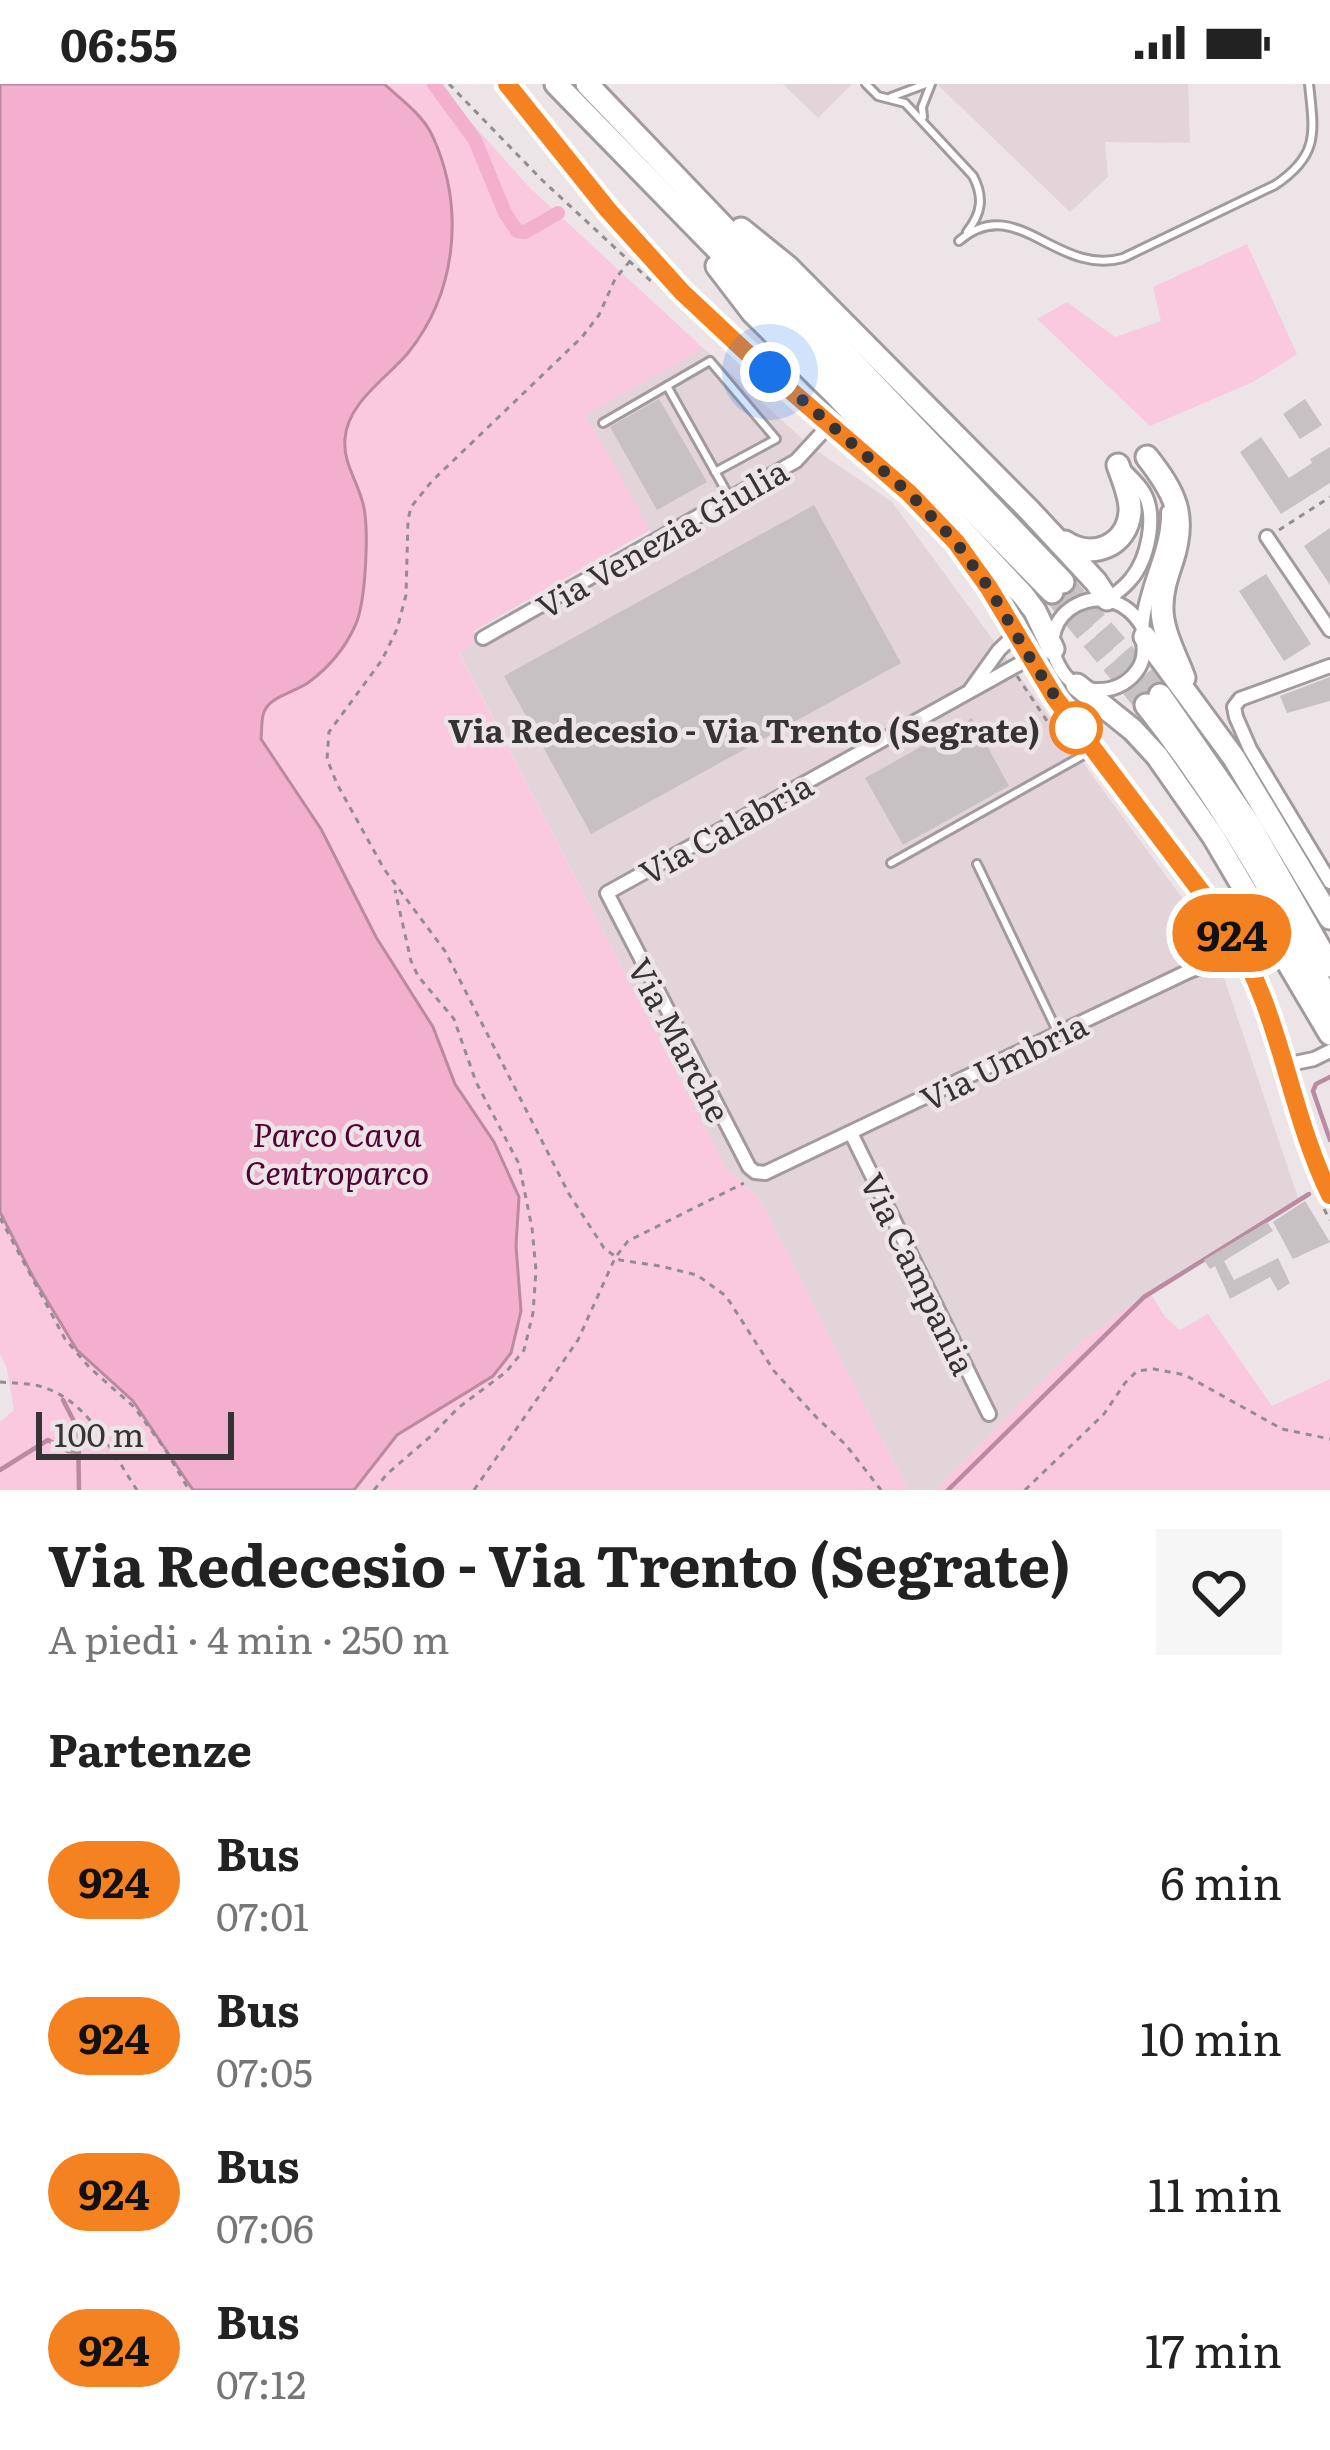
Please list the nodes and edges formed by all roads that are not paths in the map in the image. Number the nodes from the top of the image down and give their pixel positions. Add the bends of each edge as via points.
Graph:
1 (507, 84) edge
2 (556, 84) edge
3 (587, 84) edge
4 (866, 84) edge
5 (929, 84) edge
6 (1309, 84) edge
7 (888, 98) junction
8 (923, 121) junction
9 (670, 186) junction
10 (667, 386) junction
11 (603, 423) dead end
12 (830, 424) junction
13 (1147, 458) junction
14 (1118, 465) junction
15 (716, 472) junction
16 (730, 498) junction
17 (1030, 511) junction
18 (1267, 537) road end
19 (1058, 587) tunnel mouth
20 (1108, 599) junction
21 (1330, 630) edge
22 (1143, 632) junction
23 (1016, 634) junction
24 (483, 638) dead end
25 (1053, 649) junction
26 (1030, 658) junction
27 (1330, 666) edge
28 (1077, 685) junction
29 (970, 691) junction
30 (1193, 701) junction
31 (1087, 754) junction
32 (891, 863) dead end
33 (977, 864) dead end
34 (1330, 882) edge
35 (606, 894) joint
36 (1330, 918) edge
37 (1243, 951) junction
38 (1330, 966) edge
39 (1330, 1004) edge
40 (1058, 1033) junction
41 (1329, 1046) edge
42 (1285, 1065) junction
43 (851, 1133) junction
44 (765, 1173) joint
45 (1324, 1197) edge
46 (989, 1414) dead end

1 - 12 street via 682,292
2 - 9 highway
3 - 9 highway
4 - 7 lane
5 - 7 lane
5 - 8 lane
6 - 8 lane via 1314,134 1295,170 1102,262 1003,225 961,239 980,212 978,185
7 - 8 lane
9 - 17 highway via 788,267
9 - 19 highway
9 - 25 highway via 753,313 1023,595
10 - 11 lane
10 - 15 lane
10 - 15 lane via 710,361 776,439
12 - 16 street, Via Venezia Giulia via 796,460
12 - 23 street via 956,542
13 - 14 lane
13 - 22 street via 1168,518
13 - 30 highway via 1178,507 1162,616
14 - 17 highway via 1129,519 1107,547 1070,546
14 - 20 street via 1143,491 1150,518 1140,566
15 - 16 lane
16 - 24 street, Via Venezia Giulia
17 - 20 highway
18 - 21 street
20 - 22 street via 1130,610
20 - 25 street via 1070,609
22 - 28 street via 1142,663 1126,682 1102,691
22 - 30 highway
23 - 26 street
23 - 29 street, Via Calabria
25 - 28 street
26 - 29 street, Via Calabria
26 - 31 street
27 - 34 street via 1234,706 1250,749
28 - 41 highway via 1133,730 1214,836
29 - 35 street, Via Calabria
30 - 36 highway
31 - 32 lane
31 - 37 street
33 - 40 lane
35 - 44 street, Via Marche via 749,1167
37 - 40 street, Via Umbria
37 - 42 street
38 - 39 highway via 1250,825 1153,700
40 - 43 street, Via Umbria
41 - 42 street
42 - 45 street
43 - 44 street, Via Umbria
43 - 46 street, Via Campania

